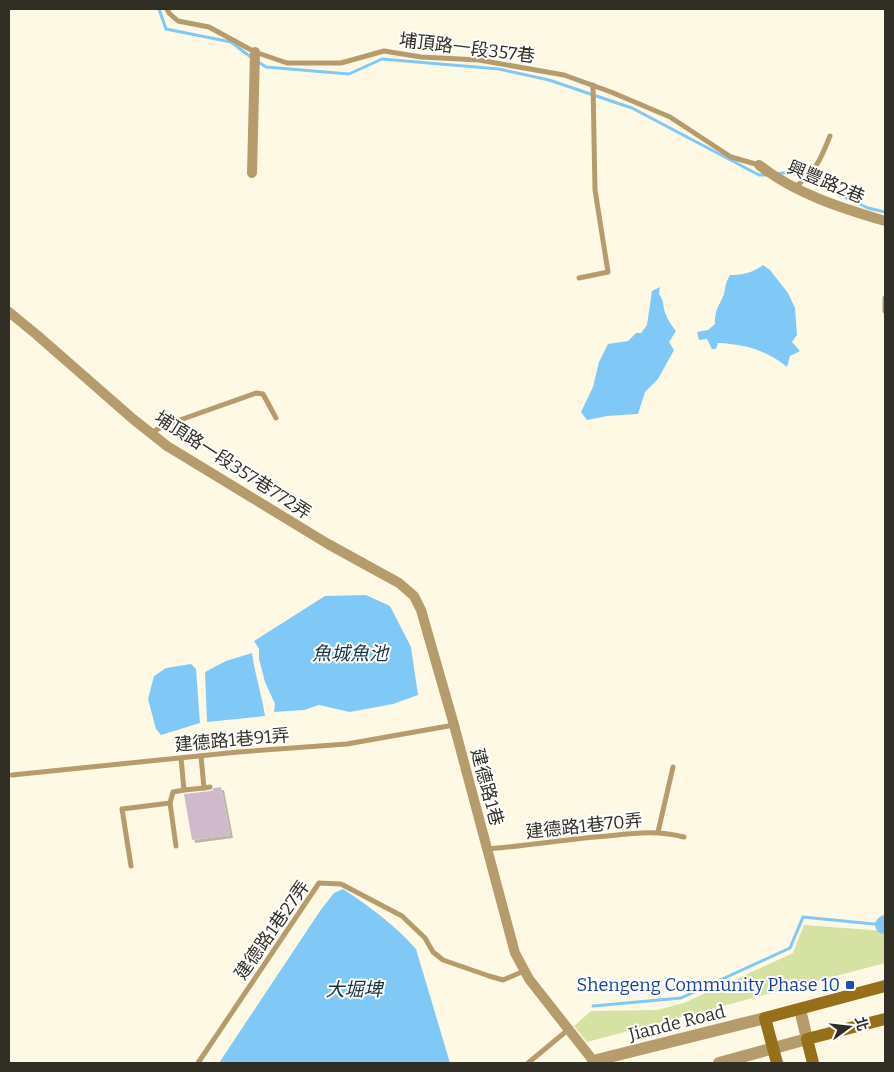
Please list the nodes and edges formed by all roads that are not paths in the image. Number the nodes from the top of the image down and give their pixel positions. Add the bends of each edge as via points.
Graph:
1 (167, 9) edge
2 (255, 52) junction
3 (593, 85) junction
4 (830, 136) dead end
5 (759, 165) joint
6 (252, 173) dead end
7 (794, 188) junction
8 (885, 221) edge
9 (579, 278) dead end
10 (885, 298) edge
11 (885, 311) edge
12 (9, 312) edge
13 (276, 418) dead end
14 (150, 433) junction
15 (328, 544) joint
16 (454, 725) junction
17 (201, 756) junction
18 (181, 758) junction
19 (673, 767) dead end
20 (12, 775) dead end
21 (184, 790) junction
22 (170, 803) junction
23 (658, 832) junction
24 (684, 837) dead end
25 (176, 846) dead end
26 (487, 849) junction
27 (131, 866) dead end
28 (524, 971) junction
29 (885, 986) edge
30 (800, 1009) junction
31 (765, 1018) junction
32 (885, 1019) edge
33 (569, 1029) junction
34 (807, 1039) junction
35 (773, 1048) junction
36 (594, 1062) edge
37 (198, 1063) edge
38 (528, 1063) edge
39 (719, 1063) edge
40 (777, 1063) edge
41 (814, 1063) edge

1 - 2 lane, 埔頂路一段357巷 via 178,21 209,27
2 - 3 lane, 埔頂路一段357巷 via 287,63 341,63 384,52 478,60 564,75
2 - 6 street
3 - 5 lane, 埔頂路一段357巷 via 670,118 731,157
3 - 9 lane via 595,190 608,272
4 - 7 lane via 820,162
5 - 7 street, 興豐路2巷
7 - 8 street, 興豐路2巷
10 - 11 lane
12 - 14 street, 埔頂路一段357巷772弄
13 - 14 lane via 263,394 256,392
14 - 15 street, 埔頂路一段357巷772弄
15 - 16 street, 建德路1巷 via 399,583 414,596 421,610
16 - 17 lane, 建德路1巷91弄 via 347,744
16 - 26 street, 建德路1巷
17 - 18 lane, 建德路1巷91弄
17 - 21 lane via 207,787
18 - 20 lane, 建德路1巷91弄
18 - 21 lane
19 - 23 lane
21 - 22 lane via 173,792
22 - 25 lane
22 - 27 lane via 122,810
23 - 24 lane, 建德路1巷70弄
23 - 26 lane, 建德路1巷70弄
26 - 28 street, 建德路1巷 via 515,952
28 - 33 street, 建德路1巷
28 - 37 lane, 建德路1巷27弄 via 503,980 443,960 402,916 341,884 319,883
29 - 30 main road, Jiande Road
30 - 31 main road, Jiande Road
30 - 34 street
31 - 35 main road
31 - 36 street, Jiande Road
32 - 34 main road
33 - 36 street, 建德路1巷
33 - 38 lane
34 - 35 street
34 - 41 main road
35 - 39 street
35 - 40 main road

